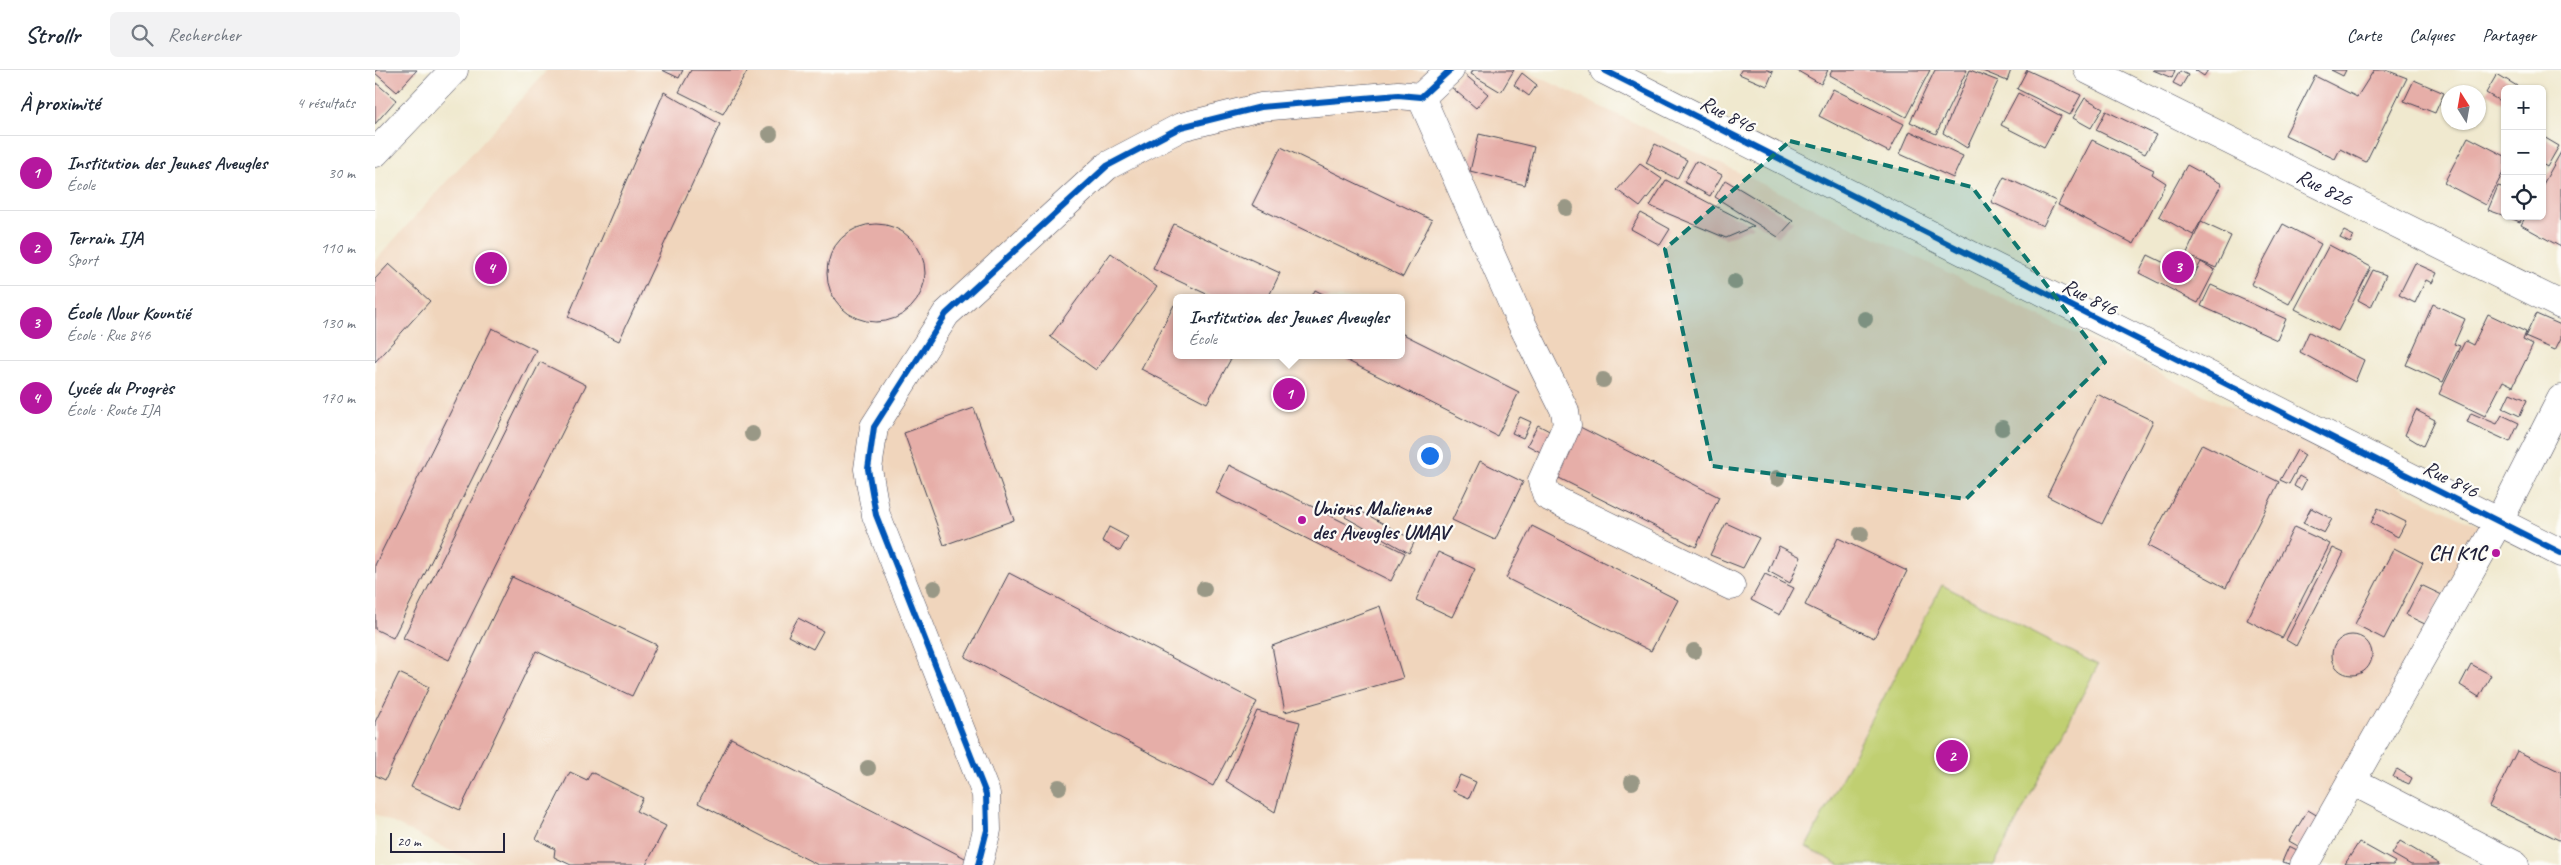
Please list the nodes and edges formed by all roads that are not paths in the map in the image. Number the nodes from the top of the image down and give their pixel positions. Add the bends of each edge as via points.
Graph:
1 (454, 70) edge
2 (1449, 70) edge
3 (1604, 70) edge
4 (2088, 70) edge
5 (1421, 97) junction
6 (375, 153) edge
7 (2561, 305) edge
8 (2561, 399) edge
9 (2499, 522) junction
10 (2561, 553) edge
11 (1731, 586) dead end
12 (2352, 781) junction
13 (978, 865) edge
14 (2304, 865) edge
15 (2515, 865) edge

1 - 6 street
2 - 5 street
3 - 9 street, Rue 846
4 - 7 street, Rue 826
5 - 11 street via 1518,316 1565,410 1567,425 1542,481 1547,496
5 - 13 street via 1261,107 1181,127 1107,166 946,314 874,427 868,469 875,515 986,794 987,830
8 - 9 street
9 - 10 street, Rue 846
9 - 12 street
12 - 14 street
12 - 15 street

